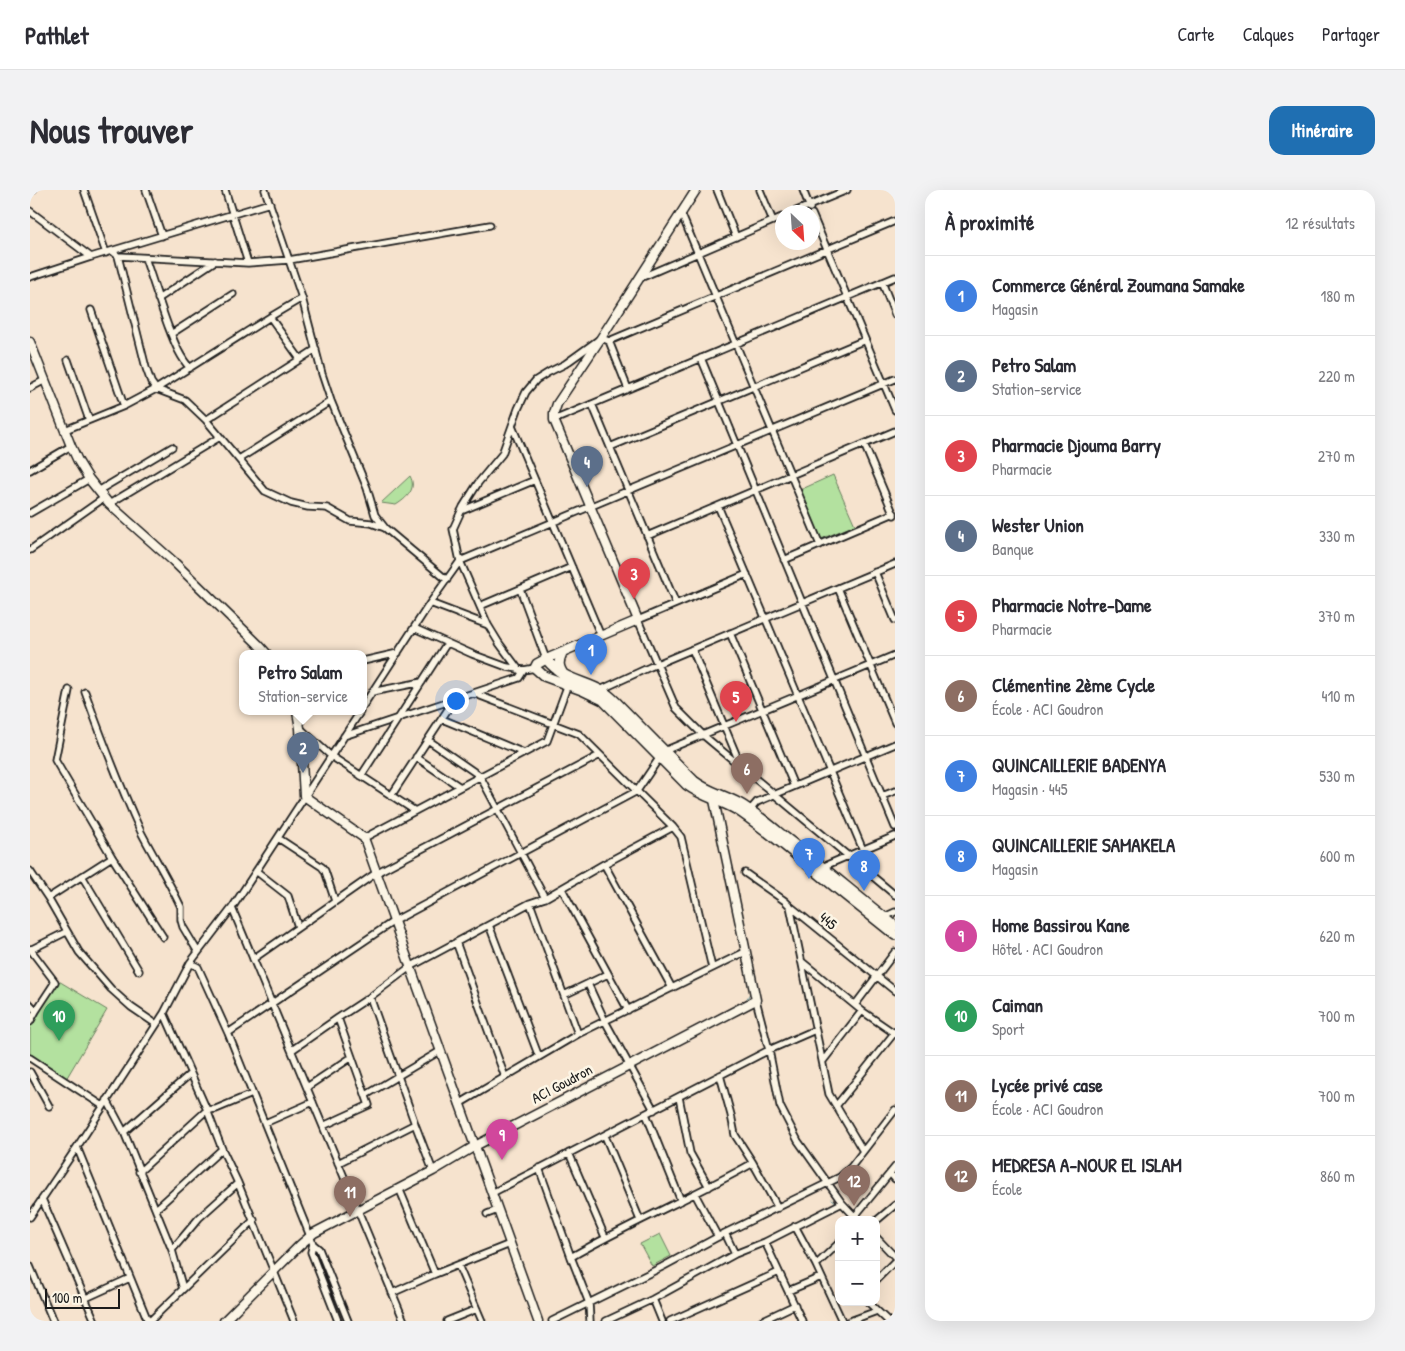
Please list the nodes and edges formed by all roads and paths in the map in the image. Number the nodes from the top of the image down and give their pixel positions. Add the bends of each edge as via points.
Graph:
1 (84, 190) edge
2 (146, 190) edge
3 (225, 190) edge
4 (265, 190) edge
5 (696, 190) edge
6 (717, 190) edge
7 (760, 190) edge
8 (803, 190) edge
9 (848, 190) edge
10 (270, 203) junction
11 (809, 205) edge
12 (811, 205) edge
13 (30, 211) edge
14 (681, 213) junction
15 (233, 214) junction
16 (773, 221) joint
17 (895, 221) edge
18 (490, 225) dead end
19 (820, 232) edge
20 (162, 236) junction
21 (736, 237) junction
22 (828, 250) junction
23 (109, 252) junction
24 (698, 253) junction
25 (118, 256) junction
26 (91, 257) junction
27 (146, 258) junction
28 (289, 260) junction
29 (215, 262) junction
30 (248, 263) junction
31 (30, 277) edge
32 (895, 277) edge
33 (640, 278) junction
34 (882, 282) junction
35 (233, 294) dead end
36 (716, 296) junction
37 (847, 297) junction
38 (302, 298) junction
39 (158, 299) junction
40 (91, 310) dead end
41 (895, 314) edge
42 (270, 317) junction
43 (171, 334) junction
44 (605, 340) junction
45 (865, 340) junction
46 (30, 343) edge
47 (736, 344) junction
48 (316, 349) junction
49 (701, 358) junction
50 (300, 359) junction
51 (68, 360) dead end
52 (190, 368) junction
53 (895, 379) edge
54 (45, 380) junction
55 (884, 383) junction
56 (754, 386) junction
57 (30, 388) edge
58 (156, 389) junction
59 (628, 389) junction
60 (331, 401) junction
61 (718, 401) junction
62 (592, 404) junction
63 (124, 406) junction
64 (895, 410) edge
65 (89, 420) junction
66 (206, 420) junction
67 (554, 420) junction
68 (512, 426) junction
69 (65, 430) junction
70 (772, 430) junction
71 (895, 431) edge
72 (220, 436) junction
73 (864, 444) junction
74 (737, 445) junction
75 (71, 446) junction
76 (172, 447) dead end
77 (610, 447) junction
78 (240, 459) junction
79 (30, 470) edge
80 (791, 475) junction
81 (89, 479) junction
82 (535, 480) junction
83 (755, 490) junction
84 (98, 491) junction
85 (628, 491) junction
86 (106, 501) junction
87 (718, 506) junction
88 (590, 507) junction
89 (461, 511) junction
90 (30, 514) edge
91 (894, 515) edge
92 (553, 522) junction
93 (384, 528) junction
94 (647, 536) junction
95 (820, 545) junction
96 (30, 550) edge
97 (784, 560) junction
98 (460, 561) junction
99 (895, 564) edge
100 (572, 567) junction
101 (875, 572) junction
102 (747, 574) junction
103 (447, 580) junction
104 (838, 588) junction
105 (520, 589) junction
106 (430, 603) junction
107 (802, 603) junction
108 (676, 604) junction
109 (480, 606) junction
110 (765, 618) junction
111 (638, 620) junction
112 (895, 620) edge
113 (488, 625) junction
114 (414, 628) junction
115 (730, 633) junction
116 (601, 636) junction
117 (447, 643) junction
118 (692, 649) junction
119 (263, 650) edge
120 (398, 653) junction
121 (562, 653) junction
122 (895, 654) edge
123 (546, 659) junction
124 (367, 661) edge
125 (656, 664) junction
126 (871, 665) junction
127 (535, 668) junction
128 (521, 670) junction
129 (566, 680) junction
130 (834, 680) junction
131 (422, 682) junction
132 (69, 690) dead end
133 (600, 690) junction
134 (85, 692) dead end
135 (372, 692) junction
136 (473, 694) junction
137 (798, 695) junction
138 (367, 700) edge
139 (454, 700) junction
140 (762, 710) junction
141 (298, 715) edge
142 (358, 715) edge
143 (398, 718) junction
144 (442, 719) junction
145 (553, 723) junction
146 (895, 723) edge
147 (724, 726) junction
148 (300, 728) junction
149 (704, 735) junction
150 (344, 736) junction
151 (428, 740) junction
152 (895, 744) edge
153 (524, 753) junction
154 (600, 755) junction
155 (662, 755) junction
156 (331, 756) junction
157 (866, 756) junction
158 (416, 758) junction
159 (742, 768) junction
160 (830, 772) junction
161 (362, 776) junction
162 (480, 776) junction
163 (794, 786) junction
164 (460, 787) junction
165 (637, 791) junction
166 (895, 791) edge
167 (775, 794) junction
168 (304, 796) junction
169 (391, 796) junction
170 (714, 796) junction
171 (882, 796) junction
172 (498, 809) junction
173 (750, 810) junction
174 (415, 811) junction
175 (673, 827) junction
176 (895, 827) edge
177 (895, 836) edge
178 (278, 838) junction
179 (364, 838) junction
180 (862, 850) junction
181 (521, 852) junction
182 (848, 856) junction
183 (112, 857) junction
184 (604, 864) junction
185 (822, 867) junction
186 (30, 871) edge
187 (256, 871) junction
188 (376, 873) junction
189 (745, 873) dead end
190 (82, 876) junction
191 (562, 889) junction
192 (895, 895) edge
193 (48, 898) junction
194 (545, 898) junction
195 (335, 901) junction
196 (530, 903) junction
197 (790, 906) junction
198 (232, 908) junction
199 (895, 912) edge
200 (884, 917) junction
201 (394, 921) junction
202 (489, 925) junction
203 (895, 926) edge
204 (298, 927) junction
205 (66, 932) junction
206 (895, 935) edge
207 (163, 937) dead end
208 (456, 942) junction
209 (30, 950) edge
210 (198, 952) junction
211 (746, 952) junction
212 (895, 952) edge
213 (254, 959) junction
214 (801, 961) junction
215 (190, 963) junction
216 (410, 967) junction
217 (712, 968) junction
218 (138, 971) dead end
219 (608, 974) junction
220 (876, 976) junction
221 (588, 984) junction
222 (672, 988) junction
223 (895, 991) edge
224 (564, 995) junction
225 (370, 997) junction
226 (756, 1000) junction
227 (30, 1004) edge
228 (272, 1004) junction
229 (855, 1005) junction
230 (628, 1010) junction
231 (36, 1011) junction
232 (862, 1011) junction
233 (164, 1012) junction
234 (338, 1018) junction
235 (605, 1021) junction
236 (30, 1022) edge
237 (156, 1024) junction
238 (815, 1030) junction
239 (228, 1033) junction
240 (894, 1033) edge
241 (578, 1034) junction
242 (292, 1050) junction
243 (769, 1050) junction
244 (440, 1051) junction
245 (352, 1057) junction
246 (539, 1057) junction
247 (30, 1058) edge
248 (823, 1062) junction
249 (629, 1065) junction
250 (30, 1072) edge
251 (190, 1074) junction
252 (398, 1075) junction
253 (720, 1075) junction
254 (505, 1077) junction
255 (307, 1087) junction
256 (252, 1094) junction
257 (366, 1095) junction
258 (679, 1097) junction
259 (313, 1102) junction
260 (105, 1103) junction
261 (459, 1104) junction
262 (49, 1106) dead end
263 (836, 1106) junction
264 (207, 1110) junction
265 (654, 1110) junction
266 (895, 1110) edge
267 (646, 1114) junction
268 (265, 1123) junction
269 (415, 1124) junction
270 (323, 1126) junction
271 (124, 1132) junction
272 (604, 1136) junction
273 (475, 1146) junction
274 (77, 1147) junction
275 (222, 1148) junction
276 (863, 1150) junction
277 (569, 1153) junction
278 (338, 1163) junction
279 (753, 1163) junction
280 (895, 1167) edge
281 (539, 1168) junction
282 (433, 1170) junction
283 (140, 1172) junction
284 (890, 1174) junction
285 (895, 1179) edge
286 (238, 1182) junction
287 (827, 1183) junction
288 (710, 1187) junction
289 (399, 1188) junction
290 (492, 1193) junction
291 (695, 1194) junction
292 (42, 1199) junction
293 (681, 1201) junction
294 (842, 1204) junction
295 (895, 1206) edge
296 (778, 1208) junction
297 (156, 1209) junction
298 (358, 1210) junction
299 (498, 1210) junction
300 (31, 1213) edge
301 (487, 1214) dead end
302 (854, 1216) edge
303 (858, 1216) edge
304 (880, 1218) edge
305 (254, 1220) junction
306 (640, 1220) junction
307 (795, 1226) junction
308 (725, 1233) junction
309 (310, 1236) junction
310 (718, 1237) junction
311 (605, 1238) junction
312 (765, 1242) junction
313 (880, 1242) edge
314 (313, 1244) junction
315 (510, 1244) junction
316 (833, 1249) edge
317 (172, 1250) junction
318 (735, 1254) junction
319 (571, 1257) junction
320 (895, 1257) edge
321 (895, 1261) edge
322 (458, 1265) junction
323 (30, 1266) edge
324 (816, 1266) junction
325 (275, 1271) junction
326 (779, 1272) junction
327 (435, 1274) junction
328 (880, 1276) edge
329 (821, 1277) junction
330 (130, 1278) junction
331 (183, 1289) junction
332 (788, 1292) junction
333 (392, 1293) junction
334 (86, 1298) junction
335 (653, 1299) junction
336 (589, 1303) junction
337 (794, 1305) junction
338 (872, 1306) edge
339 (477, 1309) junction
340 (877, 1311) junction
341 (291, 1320) edge
342 (53, 1321) edge
343 (95, 1321) edge
344 (149, 1321) edge
345 (224, 1321) edge
346 (338, 1321) edge
347 (348, 1321) edge
348 (404, 1321) edge
349 (447, 1321) edge
350 (482, 1321) edge
351 (538, 1321) edge
352 (552, 1321) edge
353 (590, 1321) edge
354 (606, 1321) edge
355 (662, 1321) edge
356 (670, 1321) edge
357 (761, 1321) edge
358 (802, 1321) edge
359 (842, 1321) edge
360 (850, 1321) edge
361 (888, 1321) edge

1 - 23 street
2 - 20 street
3 - 15 street
4 - 10 street
5 - 14 street
6 - 21 street
7 - 16 street
8 - 11 street
9 - 12 street
10 - 15 street
10 - 28 street
13 - 26 street
14 - 24 street
14 - 33 street
15 - 20 street
15 - 30 street
16 - 21 street
17 - 22 street
18 - 28 street
19 - 22 street
20 - 23 street
21 - 24 street
22 - 36 street
22 - 37 street
23 - 25 street
23 - 26 street
24 - 33 street
24 - 36 street
25 - 27 street
25 - 58 street via 146,368
26 - 31 street
27 - 29 street
27 - 39 street
28 - 30 street
28 - 38 street
29 - 30 street
29 - 39 street
32 - 34 street
33 - 44 street
34 - 37 street
34 - 41 street
35 - 43 street
36 - 44 street
36 - 47 street
37 - 45 street
37 - 47 street
38 - 42 street
38 - 48 street
39 - 43 street
40 - 63 street
42 - 50 street
42 - 52 street
43 - 52 street via 183,361
44 - 59 street
44 - 67 street via 555,408
44 - 68 street via 536,380 526,392
45 - 55 street
45 - 56 street
46 - 54 street
47 - 49 street
47 - 56 street
48 - 50 street
48 - 60 street
49 - 59 street
49 - 61 street
50 - 66 street
51 - 65 street
52 - 58 street
53 - 55 street
54 - 57 street
54 - 69 street
55 - 64 street
55 - 70 street
56 - 61 street
56 - 70 street
58 - 63 street
58 - 66 street via 184,400
59 - 62 street
60 - 78 street
60 - 93 street via 375,515
61 - 74 street
61 - 77 street
62 - 67 street
62 - 77 street
63 - 65 street
65 - 69 street
66 - 72 street
67 - 88 street
68 - 82 street
68 - 89 street via 502,454 478,483
69 - 75 street
70 - 74 street
70 - 80 street
71 - 73 street
72 - 78 street
72 - 86 street
73 - 80 street
73 - 91 street
74 - 83 street
74 - 85 street
75 - 79 street
75 - 81 street
76 - 84 street
77 - 85 street
78 - 93 street via 265,491 272,495 291,503 327,508 350,521
80 - 83 street
80 - 95 street
81 - 84 street
81 - 90 street
82 - 89 street
82 - 92 street
83 - 87 street
83 - 97 street
84 - 86 street
85 - 88 street
85 - 94 street
86 - 96 street
86 - 119 street
87 - 94 street
87 - 102 street
88 - 92 street
88 - 111 street
89 - 98 street via 453,528
91 - 95 street
92 - 98 street
92 - 100 street
93 - 103 street
94 - 108 street
95 - 97 street
97 - 107 street
98 - 103 street
98 - 109 street
99 - 101 street
100 - 105 street
100 - 116 street
101 - 104 street
101 - 112 street
102 - 108 street
102 - 110 street
103 - 106 street
104 - 107 street
104 - 126 street
105 - 109 street
105 - 123 street
106 - 113 street
106 - 114 street
107 - 110 street
107 - 130 street
108 - 111 street
109 - 113 street
110 - 115 street
110 - 137 street
111 - 116 street
111 - 125 street
113 - 128 street
114 - 117 street
114 - 120 street
115 - 118 street
115 - 140 street
116 - 121 street
117 - 128 street
117 - 131 street
118 - 125 street
118 - 147 street
120 - 124 street
120 - 135 street
121 - 123 street
121 - 129 main road via 558,663
122 - 126 street
123 - 127 main road
123 - 129 main road
125 - 133 street
125 - 149 street via 676,708
126 - 130 street
126 - 146 street
127 - 128 street
127 - 129 main road via 544,676
128 - 136 street via 519,678
129 - 133 main road
129 - 145 street
129 - 155 main road via 603,700
130 - 137 street
130 - 157 street
131 - 135 street
131 - 143 street
132 - 183 street via 55,760
133 - 155 main road via 616,702
134 - 210 street via 124,792 180,907 183,927
135 - 138 street
136 - 139 street
136 - 145 street
137 - 140 street
137 - 160 street
139 - 143 street
139 - 144 street
140 - 147 street
140 - 163 street
141 - 148 street
142 - 150 street
143 - 150 street
143 - 161 street
144 - 151 street
144 - 153 street
145 - 153 street via 547,741
145 - 154 street via 580,734
147 - 149 street
147 - 159 street
148 - 156 street
148 - 168 street
149 - 155 street
149 - 159 street
150 - 156 street
151 - 158 street
151 - 162 street
152 - 157 street
153 - 162 street
154 - 165 street
154 - 172 street
155 - 165 street
155 - 170 main road
156 - 161 street
156 - 168 street
157 - 160 street
157 - 171 street
158 - 164 street
158 - 169 street
159 - 167 street
160 - 163 street
160 - 180 street
161 - 169 street
162 - 164 street
162 - 172 street
163 - 167 street
164 - 174 street
165 - 175 street
165 - 181 street
166 - 171 street
167 - 173 street via 757,802
167 - 182 street
168 - 178 street
168 - 179 street
169 - 174 street
170 - 173 main road via 732,799
170 - 206 main road via 742,813
170 - 211 street
171 - 176 street
172 - 181 street
172 - 188 street
173 - 185 main road
174 - 179 street
175 - 184 street
175 - 217 street via 682,838
177 - 180 street
178 - 187 street
178 - 195 street via 322,866
179 - 188 street
180 - 182 street
181 - 194 street
181 - 201 street
182 - 185 street
182 - 192 street
183 - 190 street
183 - 207 street
184 - 191 street
184 - 222 street
185 - 200 main road
186 - 193 street
187 - 198 street
187 - 204 street via 288,896
188 - 195 street
188 - 201 street
189 - 197 street, 445
190 - 193 street
190 - 218 street
191 - 194 street
191 - 219 street
193 - 205 street
194 - 196 street
195 - 204 street
196 - 202 street
196 - 224 street
197 - 214 street
197 - 220 street, 445
198 - 210 street
198 - 213 street
199 - 200 street
200 - 203 main road
201 - 216 street
201 - 228 street
202 - 208 street
202 - 246 street
204 - 213 street
205 - 209 street
205 - 237 street via 111,989
208 - 216 street
208 - 254 street
209 - 231 street via 55,981
210 - 215 street
211 - 217 street
211 - 226 street
212 - 220 street
213 - 228 street
214 - 229 street
214 - 238 street
215 - 233 street
215 - 239 street via 198,967
216 - 225 street
216 - 244 street
217 - 222 street
219 - 221 street
219 - 230 street
220 - 223 street, 445
220 - 229 street
221 - 224 street
221 - 235 street
222 - 230 street
224 - 241 street
225 - 234 street
225 - 252 street
226 - 243 street
226 - 249 street, ACI Goudron
227 - 231 street
228 - 239 street
228 - 242 street
229 - 232 street
230 - 235 street
231 - 236 street
232 - 240 street
232 - 248 street
233 - 237 street
233 - 251 street
234 - 242 street
234 - 245 street
235 - 241 street
235 - 249 street
237 - 260 street
238 - 243 street
238 - 248 street
239 - 256 street
240 - 263 street
241 - 246 street
242 - 255 street
243 - 253 street
243 - 287 street via 780,1106 798,1141
244 - 252 street
244 - 261 street
245 - 255 street
245 - 257 street
246 - 254 street
247 - 260 street
248 - 263 street via 829,1094
249 - 265 street
249 - 273 street, ACI Goudron
250 - 262 street
251 - 264 street
251 - 271 street
252 - 257 street
252 - 269 street
253 - 258 street
253 - 279 street via 735,1135
254 - 261 street
255 - 259 street
256 - 264 street
256 - 268 street
257 - 270 street via 370,1105
258 - 265 street
258 - 288 street via 690,1154
259 - 268 street
259 - 270 street
260 - 271 street
260 - 274 street
261 - 273 street
263 - 276 street
264 - 275 street
264 - 283 street
265 - 267 street
266 - 276 street
267 - 272 street
267 - 293 street
268 - 309 street
269 - 278 street
269 - 282 street
270 - 278 street
271 - 283 street
272 - 277 street
272 - 306 street
273 - 282 street, ACI Goudron
273 - 290 street
274 - 292 street
274 - 330 street
275 - 286 street
275 - 297 street
276 - 287 street via 851,1167
277 - 281 street
277 - 311 street
278 - 298 street
279 - 288 street
279 - 296 street
280 - 284 street
281 - 290 street
281 - 319 street
282 - 289 street, ACI Goudron
283 - 297 street
284 - 285 street
284 - 303 street
286 - 305 street
286 - 317 street
287 - 294 street
287 - 296 street
288 - 291 street
289 - 298 street, ACI Goudron
289 - 327 street
290 - 299 street
291 - 293 street
291 - 310 street
292 - 300 street
292 - 334 street
293 - 306 street
294 - 302 street
294 - 307 street
295 - 304 street
296 - 308 street
297 - 317 street
298 - 309 street, ACI Goudron
298 - 333 street
299 - 301 street
299 - 315 street
305 - 325 street
305 - 331 street
306 - 311 street
307 - 312 street
307 - 324 street
308 - 310 street
308 - 318 street
309 - 314 street
309 - 325 street, ACI Goudron
310 - 336 street
311 - 319 street
312 - 318 street
312 - 326 street
313 - 320 street
314 - 346 street via 311,1252
314 - 347 street via 319,1250
315 - 322 street
315 - 351 street
316 - 324 street
317 - 331 street
318 - 335 street
319 - 336 street
321 - 328 street
322 - 327 street
322 - 339 street
323 - 342 street
324 - 329 street
325 - 341 street
325 - 345 street, ACI Goudron
326 - 332 street
326 - 356 street
327 - 333 street
329 - 332 street
329 - 359 street
330 - 334 street
330 - 344 street
331 - 344 street
332 - 337 street
333 - 348 street
334 - 343 street
335 - 354 street
335 - 355 street
336 - 352 street
336 - 353 street
337 - 357 street
337 - 358 street
338 - 340 street
339 - 349 street
339 - 350 street
340 - 360 street
340 - 361 street

